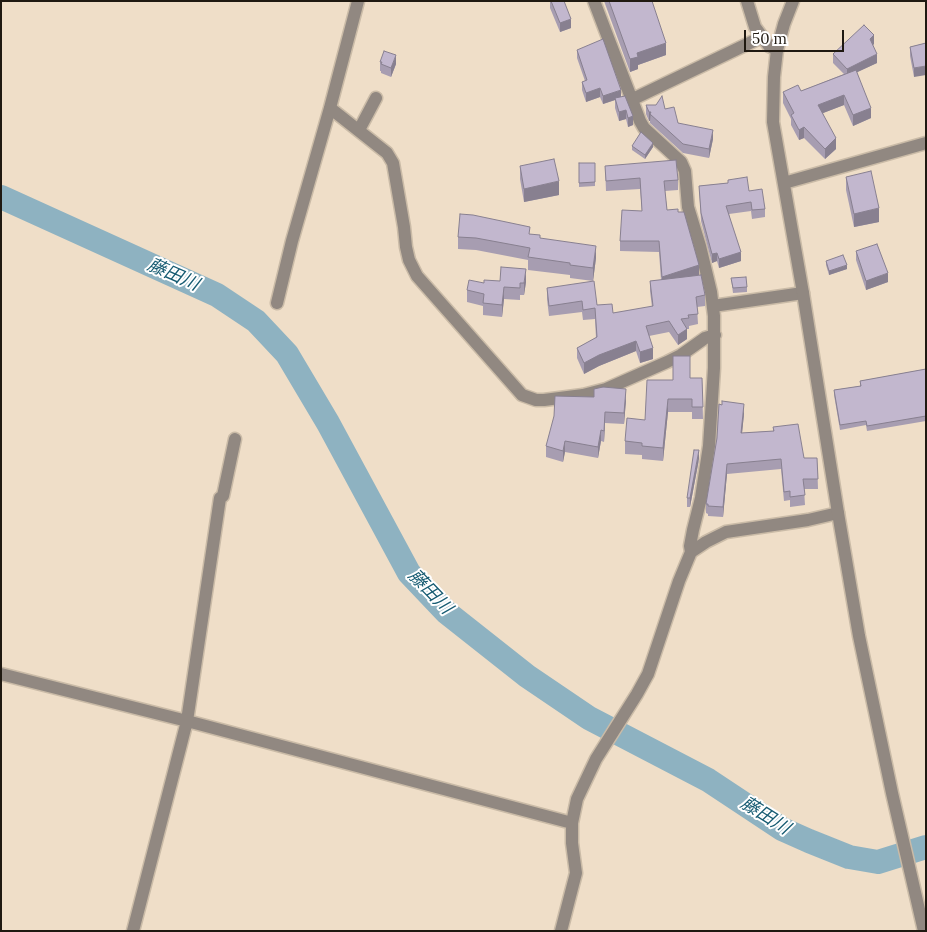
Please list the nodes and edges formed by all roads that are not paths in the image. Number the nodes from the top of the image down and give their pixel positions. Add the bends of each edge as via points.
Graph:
1 (358, 1) edge
2 (594, 1) edge
3 (748, 1) edge
4 (793, 1) edge
5 (762, 37) junction
6 (777, 50) junction
7 (376, 98) dead end
8 (632, 100) junction
9 (330, 108) junction
10 (359, 130) junction
11 (926, 143) edge
12 (784, 184) junction
13 (803, 293) junction
14 (277, 303) dead end
15 (713, 306) junction
16 (715, 335) junction
17 (235, 439) dead end
18 (838, 513) junction
19 (691, 552) junction
20 (1, 674) edge
21 (187, 721) junction
22 (572, 823) junction
23 (133, 931) edge
24 (561, 931) edge
25 (924, 931) edge

1 - 9 street
2 - 8 street
3 - 5 street via 755,27
4 - 6 street
5 - 6 street
5 - 8 street
6 - 12 street via 773,122
7 - 10 street
8 - 15 street via 644,128 685,170 688,207
9 - 10 street
9 - 14 street
10 - 16 street via 393,162 406,247 417,276 522,395 536,400 553,400 606,389 667,362
11 - 12 street
12 - 13 street
13 - 15 street
13 - 18 street
15 - 16 street
16 - 19 street via 710,446
17 - 21 street via 220,498
18 - 19 street via 726,532
18 - 25 street via 859,636
19 - 22 street via 648,674 596,759 577,799
20 - 21 street
21 - 22 street
21 - 23 street
22 - 24 street via 576,873

